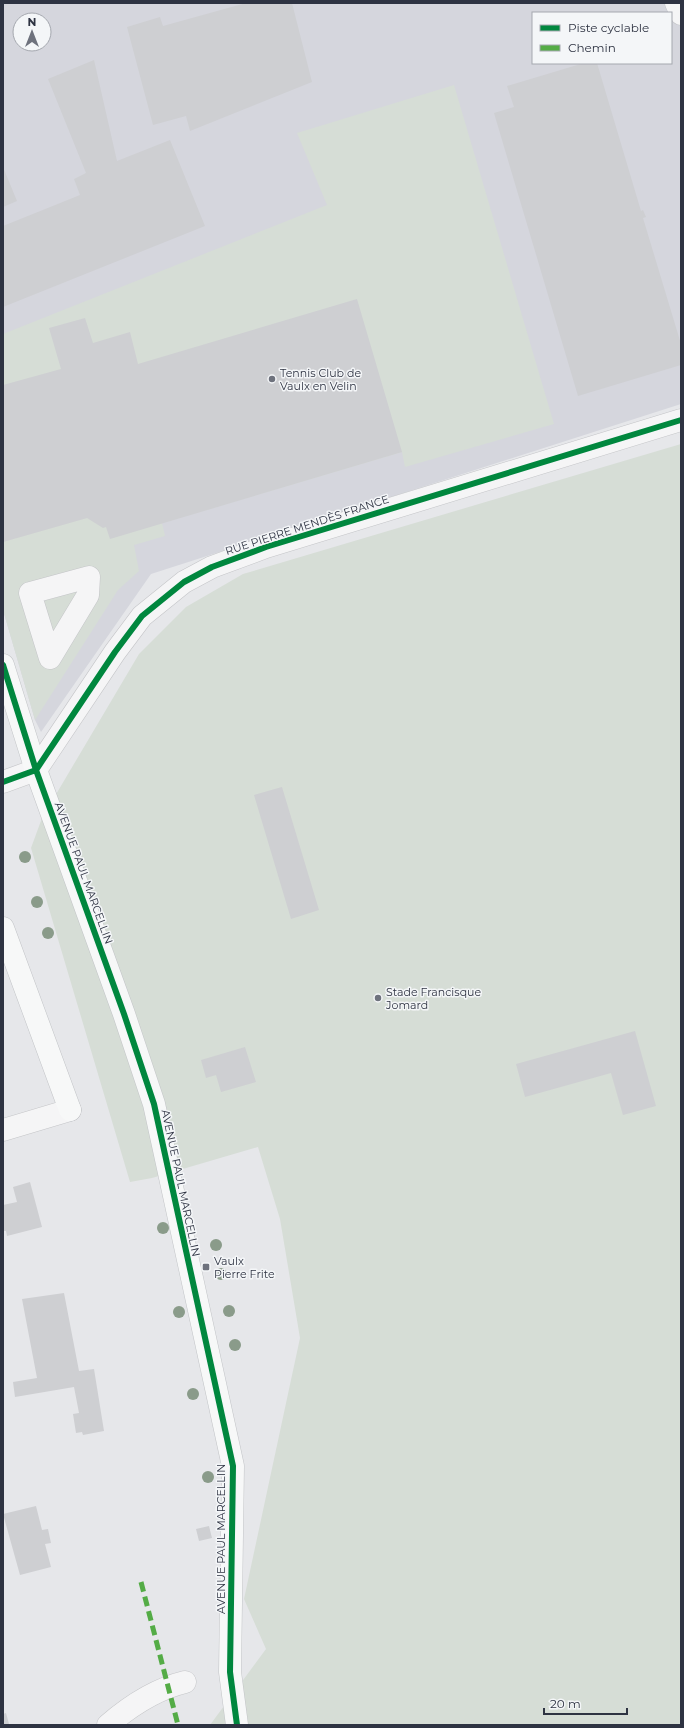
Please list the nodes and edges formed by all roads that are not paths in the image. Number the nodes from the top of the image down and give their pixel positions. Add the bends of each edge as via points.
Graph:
1 (676, 3) edge
2 (681, 14) edge
3 (681, 420) edge
4 (3, 665) edge
5 (36, 770) junction
6 (3, 782) edge
7 (3, 928) edge
8 (70, 1110) joint
9 (3, 1130) edge
10 (185, 1682) dead end
11 (108, 1725) edge
12 (236, 1725) edge

1 - 2 street
3 - 5 street, RUE PIERRE MENDÈS FRANCE via 266,546 212,567 184,582 142,616
4 - 5 main road, AVENUE PAUL MARCELLIN
5 - 6 street
5 - 12 main road, AVENUE PAUL MARCELLIN via 154,1104 233,1466 230,1672
7 - 8 main road
8 - 9 street
10 - 11 street via 168,1686 127,1709

